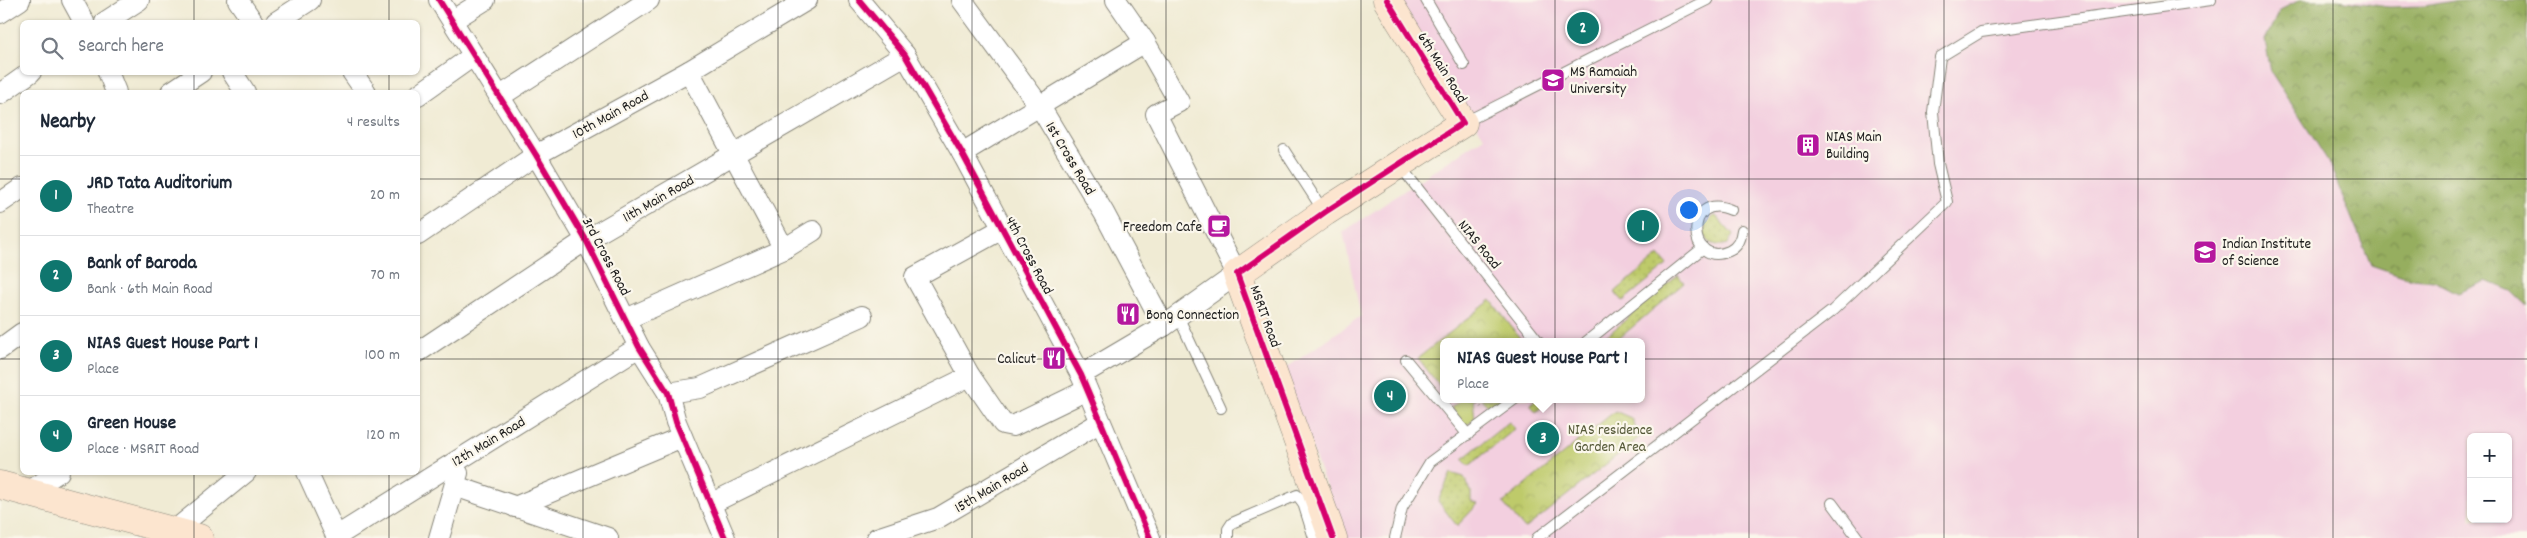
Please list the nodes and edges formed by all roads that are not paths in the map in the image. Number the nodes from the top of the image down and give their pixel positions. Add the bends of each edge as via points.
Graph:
1 (20, 0) edge
2 (72, 0) edge
3 (140, 0) edge
4 (238, 0) edge
5 (310, 0) edge
6 (439, 0) edge
7 (485, 0) edge
8 (649, 0) edge
9 (807, 0) edge
10 (962, 0) edge
11 (1116, 0) edge
12 (1387, 0) edge
13 (1426, 0) edge
14 (1708, 0) edge
15 (2211, 0) edge
16 (869, 3) edge
17 (0, 13) edge
18 (83, 20) edge
19 (108, 20) edge
20 (252, 20) edge
21 (279, 20) edge
22 (454, 20) junction
23 (1145, 42) junction
24 (905, 55) junction
25 (473, 56) junction
26 (1464, 65) dead end
27 (689, 71) junction
28 (27, 75) edge
29 (109, 75) edge
30 (196, 75) edge
31 (234, 75) edge
32 (354, 75) edge
33 (115, 90) edge
34 (174, 90) edge
35 (244, 90) edge
36 (365, 90) edge
37 (420, 93) edge
38 (0, 94) edge
39 (500, 97) junction
40 (1039, 105) junction
41 (1463, 122) junction
42 (1284, 150) dead end
43 (734, 154) junction
44 (962, 154) junction
45 (536, 155) junction
46 (1398, 164) junction
47 (20, 189) edge
48 (0, 203) edge
49 (1731, 210) dead end
50 (1325, 212) junction
51 (1002, 229) junction
52 (1742, 230) dead end
53 (813, 232) dead end
54 (420, 234) edge
55 (586, 240) junction
56 (1703, 248) junction
57 (784, 249) junction
58 (1237, 274) junction
59 (862, 316) dead end
60 (626, 319) junction
61 (1171, 321) junction
62 (20, 334) edge
63 (1536, 338) edge
64 (1591, 338) edge
65 (639, 347) junction
66 (0, 349) edge
67 (420, 351) edge
68 (1406, 360) dead end
69 (970, 376) junction
70 (1084, 383) junction
71 (668, 393) junction
72 (1440, 401) edge
73 (1442, 403) edge
74 (1510, 403) edge
75 (1222, 408) dead end
76 (1099, 423) junction
77 (1468, 435) junction
78 (682, 437) junction
79 (462, 456) junction
80 (54, 475) edge
81 (243, 475) edge
82 (308, 475) edge
83 (0, 485) edge
84 (455, 486) junction
85 (28, 492) junction
86 (1832, 503) dead end
87 (0, 504) edge
88 (710, 504) junction
89 (515, 507) junction
90 (186, 535) edge
91 (337, 537) edge
92 (125, 538) edge
93 (439, 538) edge
94 (608, 538) edge
95 (725, 538) edge
96 (877, 538) edge
97 (1150, 538) edge
98 (1228, 538) edge
99 (1314, 538) edge
100 (1333, 538) edge
101 (1395, 538) edge
102 (1537, 538) edge
103 (1858, 538) edge

1 - 17 street
2 - 18 street
3 - 19 street
4 - 20 street
5 - 21 street
6 - 22 street, 3rd Cross Road
7 - 22 street
8 - 39 street
9 - 27 street, 10th Main Road
10 - 40 street, 1st Cross Road
11 - 23 street
12 - 41 street, 6th Main Road
13 - 26 lane
14 - 41 lane
15 - 102 lane via 1981,32 1940,57 1933,112 1938,164 1947,202 1833,310
16 - 24 street, 4th Cross Road
22 - 25 street, 3rd Cross Road
23 - 40 street
23 - 58 street via 1179,102 1156,114
24 - 43 street, 11th Main Road
24 - 44 street, 4th Cross Road
25 - 37 street
25 - 39 street, 3rd Cross Road
27 - 43 street
27 - 45 street, 10th Main Road
28 - 38 street
29 - 33 street
30 - 34 street
31 - 35 street
32 - 36 street
39 - 45 street, 3rd Cross Road
40 - 44 street
40 - 61 street, 1st Cross Road
41 - 46 street, MSRIT Road
42 - 50 lane
43 - 55 street, 11th Main Road
43 - 57 street
44 - 51 street, 4th Cross Road
45 - 54 street, 10th Main Road
45 - 55 street, 3rd Cross Road
46 - 50 street, MSRIT Road
46 - 63 lane, NIAS Road
47 - 48 street
49 - 56 lane via 1716,207 1702,213 1695,235
50 - 58 street, MSRIT Road
51 - 69 street via 915,277
51 - 70 street, 4th Cross Road
52 - 56 lane via 1741,238 1732,250 1717,254
53 - 57 street
55 - 60 street, 3rd Cross Road
55 - 67 street, 11th Main Road
56 - 64 lane
57 - 60 street
58 - 61 street
58 - 100 street, MSRIT Road
59 - 71 street via 700,388
60 - 65 street, 3rd Cross Road
61 - 70 street
61 - 75 lane
62 - 66 street
65 - 71 street, 3rd Cross Road
65 - 79 street, 12th Main Road
68 - 72 lane
69 - 70 street via 1003,424 1013,426
69 - 88 street
70 - 76 street, 4th Cross Road
71 - 78 street, 3rd Cross Road
73 - 77 lane
74 - 77 lane
76 - 96 street, 15th Main Road via 938,518
76 - 97 street, 4th Cross Road
77 - 101 lane via 1430,462 1402,508
78 - 88 street, 3rd Cross Road
78 - 89 street
79 - 84 street
79 - 91 street, 12th Main Road
80 - 85 street
81 - 90 street
82 - 91 street
83 - 85 street
84 - 89 street
84 - 93 street
85 - 90 street
86 - 103 lane
87 - 92 street
88 - 95 street, 3rd Cross Road
89 - 94 street
98 - 99 lane via 1232,523 1297,495 1303,503

